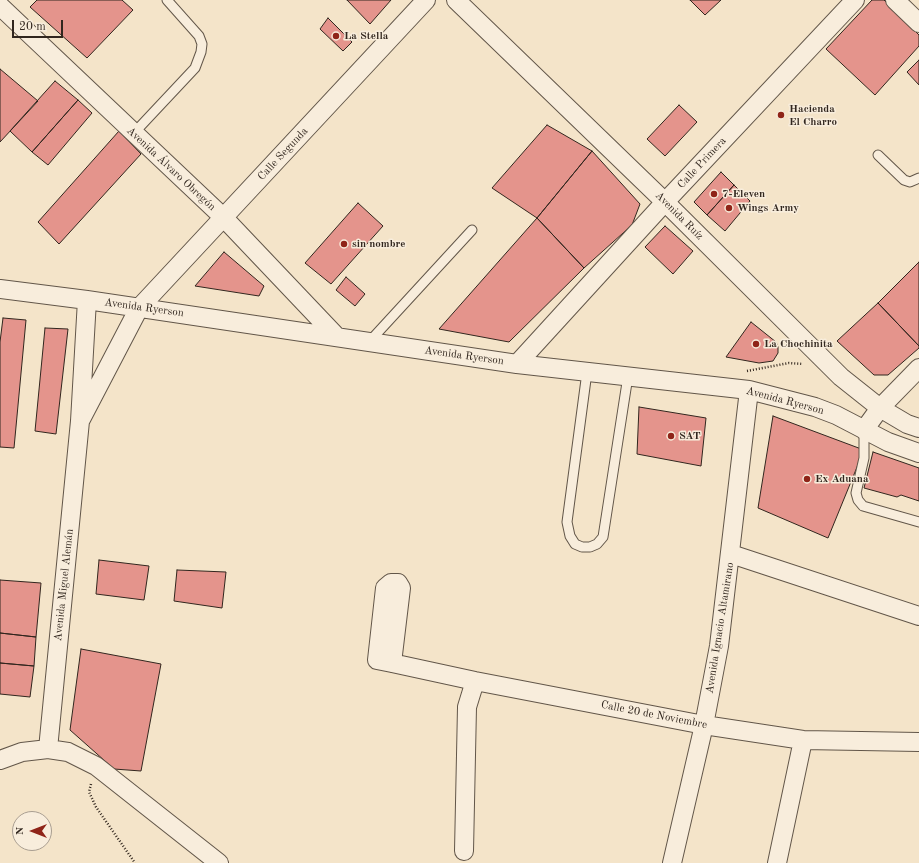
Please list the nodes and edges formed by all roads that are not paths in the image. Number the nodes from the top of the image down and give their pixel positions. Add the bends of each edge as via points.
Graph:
1 (167, 0) edge
2 (426, 0) edge
3 (456, 0) edge
4 (855, 0) edge
5 (895, 0) edge
6 (3, 6) edge
7 (919, 23) edge
8 (134, 134) junction
9 (878, 155) dead end
10 (919, 178) edge
11 (665, 202) junction
12 (224, 218) junction
13 (472, 230) dead end
14 (0, 289) edge
15 (87, 300) junction
16 (139, 308) junction
17 (337, 337) junction
18 (369, 342) junction
19 (518, 364) junction
20 (919, 368) edge
21 (587, 372) junction
22 (628, 376) junction
23 (749, 390) junction
24 (880, 408) junction
25 (80, 421) junction
26 (915, 421) edge
27 (864, 430) junction
28 (888, 442) junction
29 (919, 454) edge
30 (919, 522) edge
31 (731, 554) junction
32 (919, 616) edge
33 (392, 663) dead end
34 (475, 681) junction
35 (704, 725) junction
36 (803, 740) junction
37 (919, 742) edge
38 (48, 749) junction
39 (0, 760) edge
40 (464, 851) dead end
41 (219, 863) edge
42 (672, 863) edge
43 (777, 863) edge

1 - 8 lane via 199,36 201,52 195,68
2 - 12 street, Calle Segunda
3 - 11 street, Avenida Ruíz
4 - 11 street, Calle Primera
5 - 7 street
6 - 8 street, Avenida Álvaro Obregón
8 - 12 street, Avenida Álvaro Obregón
9 - 10 lane via 904,180 910,182
11 - 19 street, Calle Primera
11 - 24 street, Avenida Ruíz via 841,377
12 - 16 street, Calle Segunda
12 - 17 street, Avenida Álvaro Obregón
13 - 18 lane
14 - 15 street, Avenida Ryerson
15 - 16 street, Avenida Ryerson
15 - 25 street, Avenida Miguel Alemán
16 - 17 street, Avenida Ryerson
16 - 25 street, Avenida Miguel Alemán
17 - 18 street, Avenida Ryerson
18 - 19 street, Avenida Ryerson
19 - 21 street, Avenida Ryerson
20 - 24 street
21 - 22 street, Avenida Ryerson
21 - 22 lane via 567,522 574,544 582,547 597,544 603,537
22 - 23 street, Avenida Ryerson
23 - 27 street, Avenida Ryerson via 815,407
23 - 31 street, Avenida Ignacio Altamirano
24 - 26 street, Avenida Ruíz
24 - 27 street
25 - 38 street, Avenida Miguel Alemán
26 - 28 street
27 - 28 street, Avenida Ryerson
27 - 30 lane via 864,458 856,493 858,500 863,506
28 - 29 street, Avenida Ryerson
31 - 32 street
31 - 35 street, Avenida Ignacio Altamirano via 719,646
33 - 34 street, Calle 20 de Noviembre
34 - 35 street, Calle 20 de Noviembre
34 - 40 street via 467,707
35 - 36 street, Calle 20 de Noviembre
35 - 42 street, Avenida Ignacio Altamirano
36 - 37 street, Calle 20 de Noviembre
36 - 43 street
38 - 39 street via 22,752
38 - 41 street via 68,752 96,766

